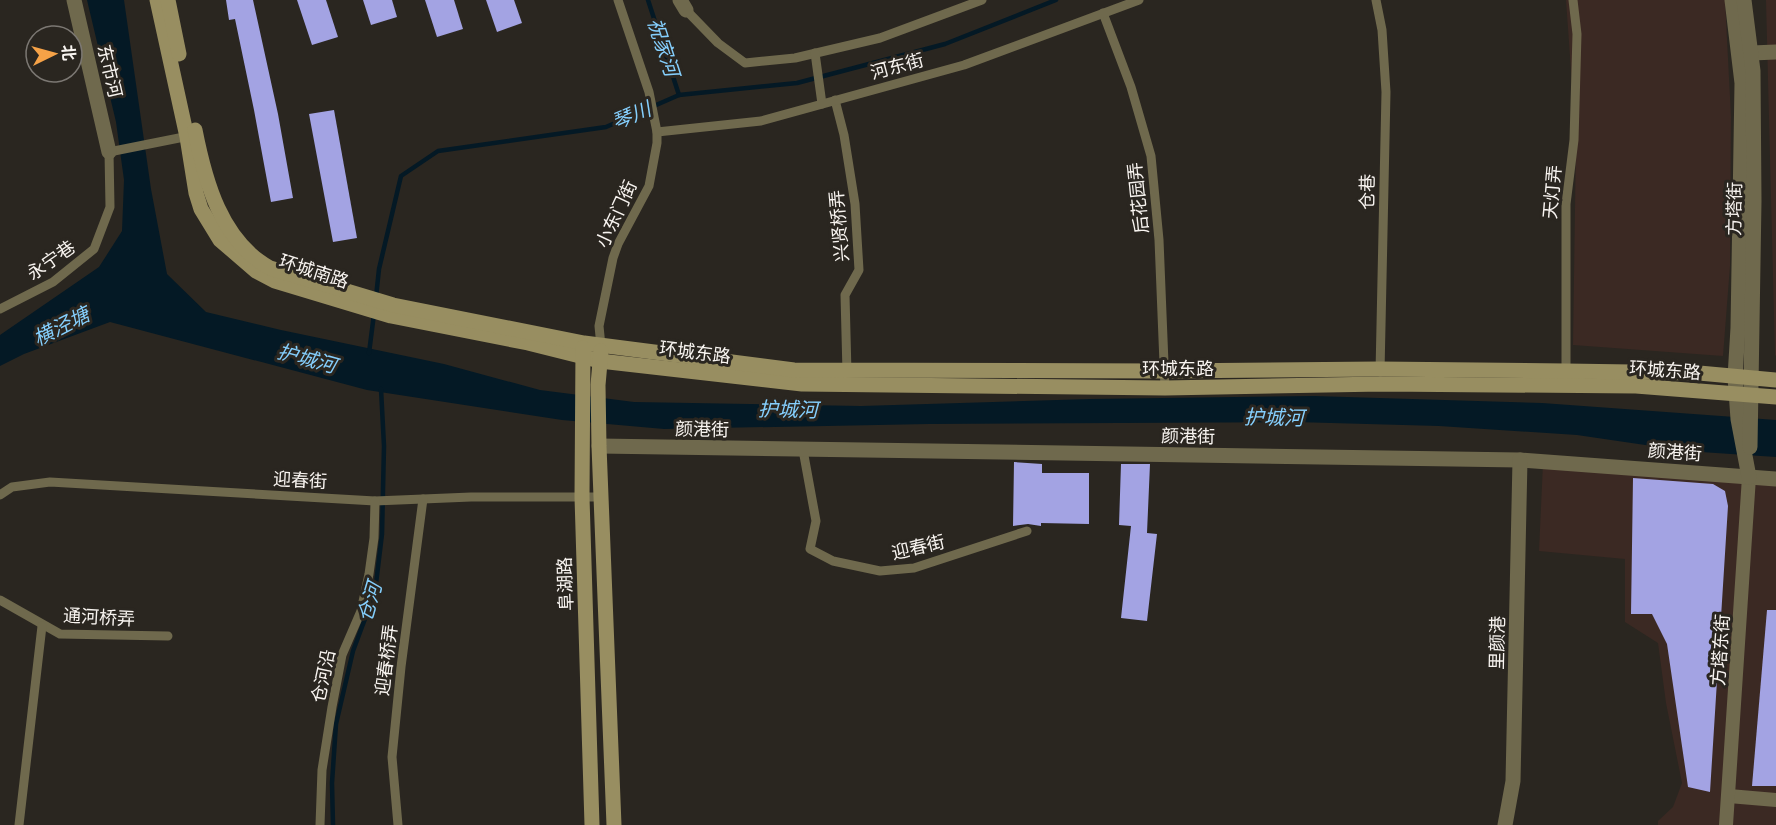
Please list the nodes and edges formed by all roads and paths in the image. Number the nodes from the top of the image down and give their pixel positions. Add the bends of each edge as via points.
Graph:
1 (74, 0) edge
2 (157, 0) edge
3 (168, 0) edge
4 (618, 0) edge
5 (982, 0) edge
6 (1139, 0) edge
7 (1376, 0) edge
8 (1573, 0) edge
9 (1732, 0) edge
10 (1744, 0) edge
11 (683, 5) edge
12 (1103, 13) junction
13 (1776, 52) edge
14 (815, 53) junction
15 (1752, 53) junction
16 (835, 100) junction
17 (822, 104) junction
18 (657, 132) junction
19 (191, 136) junction
20 (109, 152) junction
21 (0, 309) edge
22 (599, 326) junction
23 (583, 349) junction
24 (601, 353) junction
25 (1164, 371) junction
26 (1566, 371) junction
27 (847, 377) junction
28 (1381, 377) junction
29 (1743, 378) junction
30 (1776, 380) edge
31 (1566, 387) junction
32 (1165, 388) junction
33 (1744, 394) junction
34 (1776, 397) edge
35 (599, 446) junction
36 (803, 450) junction
37 (1520, 460) junction
38 (1749, 477) junction
39 (1776, 479) edge
40 (0, 495) edge
41 (582, 497) junction
42 (601, 497) junction
43 (423, 499) junction
44 (375, 501) junction
45 (1027, 531) dead end
46 (0, 600) edge
47 (42, 626) junction
48 (168, 636) dead end
49 (1728, 796) junction
50 (1776, 800) edge
51 (19, 825) edge
52 (320, 825) edge
53 (398, 825) edge
54 (592, 825) edge
55 (614, 825) edge
56 (1505, 825) edge
57 (1726, 825) edge

1 - 20 street, 东市河
2 - 19 main road, 环城南路
3 - 19 main road, 环城南路
4 - 18 lane via 649,92
5 - 14 lane via 880,38
6 - 12 lane, 河东街
7 - 28 lane, 仓巷 via 1386,92
8 - 26 lane, 天灯弄 via 1577,34 1574,140 1566,204
9 - 29 street, 方塔街 via 1742,83 1738,328
10 - 15 street, 方塔街
11 - 14 lane via 718,43 745,63
12 - 16 lane, 河东街 via 964,65
12 - 25 lane, 后花园弄 via 1151,156
13 - 15 street
14 - 17 lane
15 - 29 street, 方塔街 via 1754,201
16 - 17 lane, 河东街
16 - 27 lane, 兴贤桥弄 via 855,204 859,270 845,295
17 - 18 lane, 河东街 via 761,121
18 - 22 lane, 小东门街 via 649,186 618,244
19 - 20 lane
19 - 23 main road, 环城南路 via 201,209 220,240 256,271 275,280 392,310
20 - 21 lane, 永宁巷 via 110,207 94,249 53,282
22 - 23 lane
22 - 24 lane, 小东门街
23 - 24 main road, 环城东路
23 - 41 main road, 阜湖路
24 - 27 main road, 环城东路 via 802,384
24 - 35 main road
25 - 27 main road, 环城东路
25 - 28 main road, 环城东路
25 - 32 lane, 后花园弄
26 - 28 main road, 环城东路
26 - 29 main road, 环城东路 via 1699,373
26 - 31 lane, 天灯弄
27 - 32 main road, 环城东路
28 - 31 main road, 环城东路
28 - 32 main road, 环城东路
29 - 30 main road, 环城东路
29 - 33 street, 方塔街
31 - 33 main road, 环城东路 via 1636,386
33 - 34 main road, 环城东路
33 - 38 street, 方塔街
35 - 36 street, 颜港街
35 - 42 main road
36 - 37 street, 颜港街
36 - 45 lane, 迎春街 via 816,521 810,549 833,561 880,571 914,568
37 - 38 street, 颜港街
37 - 56 street, 里颜港 via 1514,782
38 - 39 street, 颜港街
38 - 49 street, 方塔东街
40 - 44 lane, 迎春街 via 12,487 50,482
41 - 42 lane, 迎春街
41 - 43 lane, 迎春街
41 - 54 main road, 阜湖路
42 - 55 main road
43 - 44 lane, 迎春街
43 - 53 lane, 迎春桥弄 via 392,757
44 - 52 lane, 仓河沿 via 369,573 361,611 342,655 322,770
46 - 47 lane, 通河桥弄
47 - 48 lane, 通河桥弄 via 60,634
47 - 51 lane
49 - 50 street
49 - 57 street, 方塔东街

